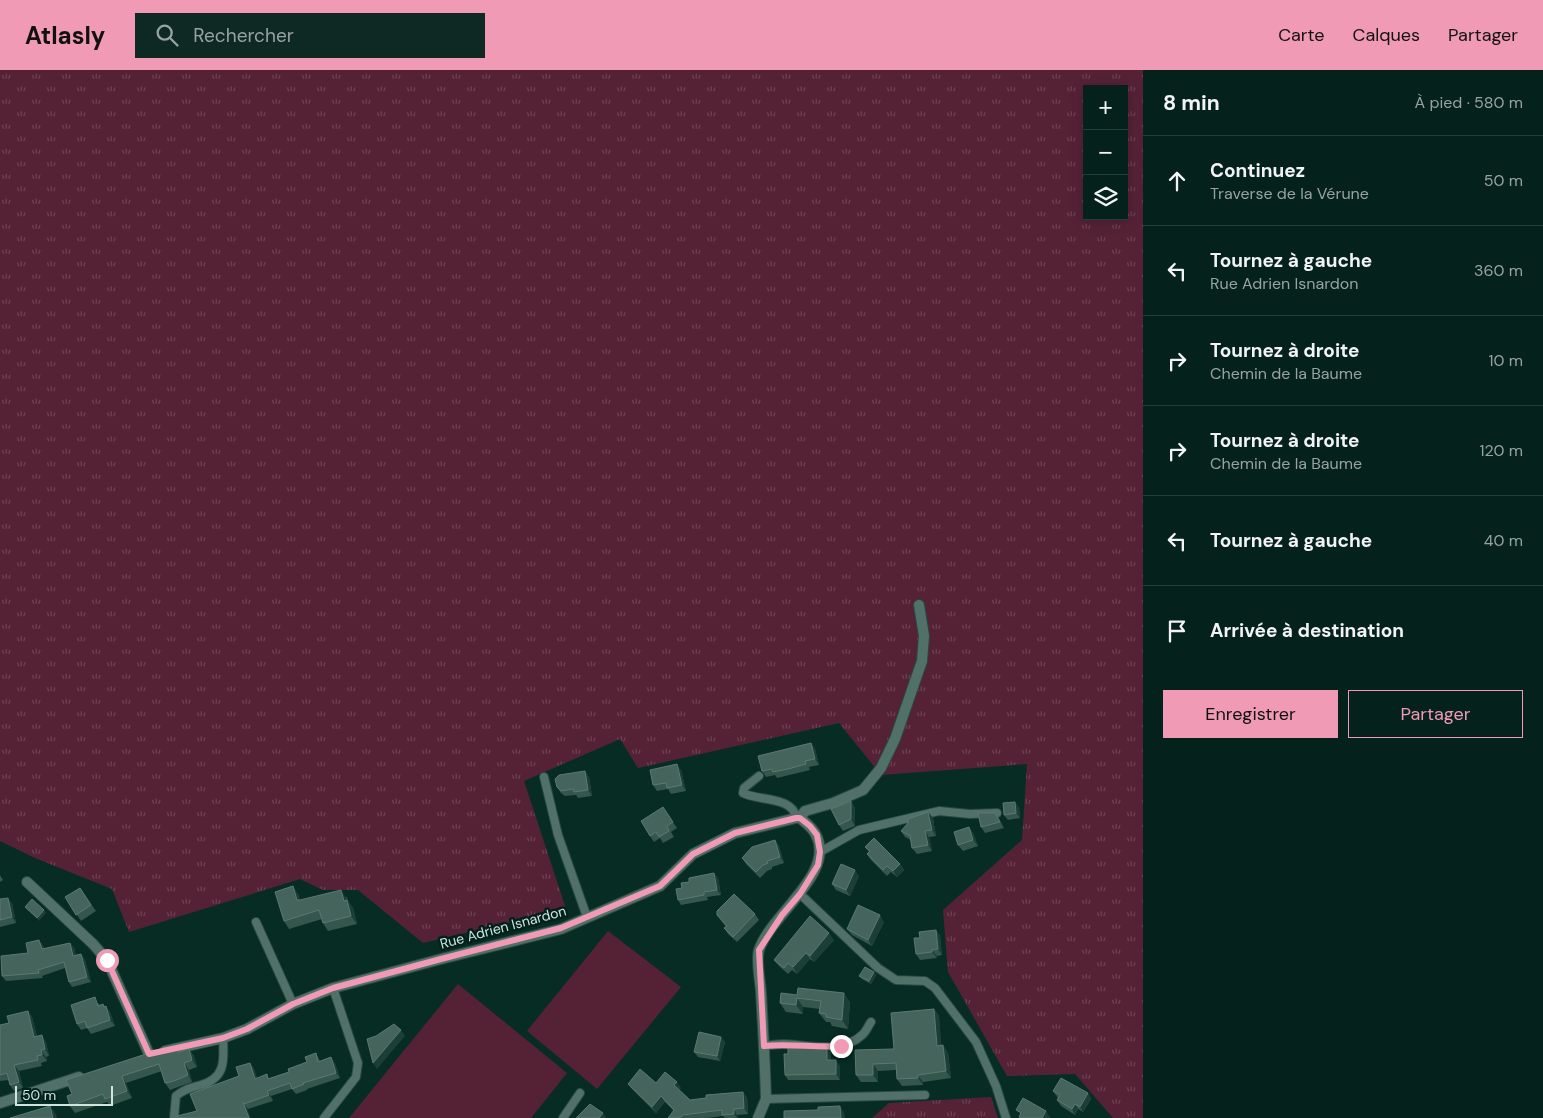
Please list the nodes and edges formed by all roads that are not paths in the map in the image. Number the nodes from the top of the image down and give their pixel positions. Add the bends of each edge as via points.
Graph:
1 (919, 605) dead end
2 (759, 776) dead end
3 (544, 777) dead end
4 (998, 813) dead end
5 (798, 818) junction
6 (820, 852) junction
7 (27, 882) dead end
8 (800, 894) junction
9 (587, 917) junction
10 (256, 922) dead end
11 (333, 988) junction
12 (293, 1004) junction
13 (871, 1022) dead end
14 (223, 1038) junction
15 (764, 1046) junction
16 (86, 1074) edge
17 (580, 1093) dead end
18 (925, 1095) dead end
19 (766, 1099) junction
20 (0, 1102) edge
21 (174, 1118) edge
22 (324, 1118) edge
23 (564, 1118) edge
24 (758, 1118) edge
25 (1006, 1118) edge

1 - 5 street, Rue Adrien Isnardon via 924,636 922,662 895,739 881,768 863,790 805,812
2 - 5 lane via 744,788 743,793 790,806
3 - 9 lane via 558,835
4 - 6 lane via 939,811 859,830
5 - 6 street via 817,835
5 - 9 street, Rue Adrien Isnardon via 735,833 693,854 660,886
6 - 8 street via 818,865
7 - 14 street, Rue Adrien Isnardon via 107,960 145,1056
8 - 15 street via 759,950
8 - 25 lane via 878,968 896,980 925,982 935,988 976,1042
9 - 11 street, Rue Adrien Isnardon via 561,928
10 - 12 lane
11 - 12 street, Rue Adrien Isnardon
11 - 22 lane via 358,1063 356,1077
12 - 14 street, Rue Adrien Isnardon
13 - 15 lane via 853,1042 841,1046
14 - 21 lane via 221,1072 204,1085 183,1090 176,1096
15 - 19 street
16 - 20 street
17 - 23 lane
18 - 19 lane
19 - 24 street

